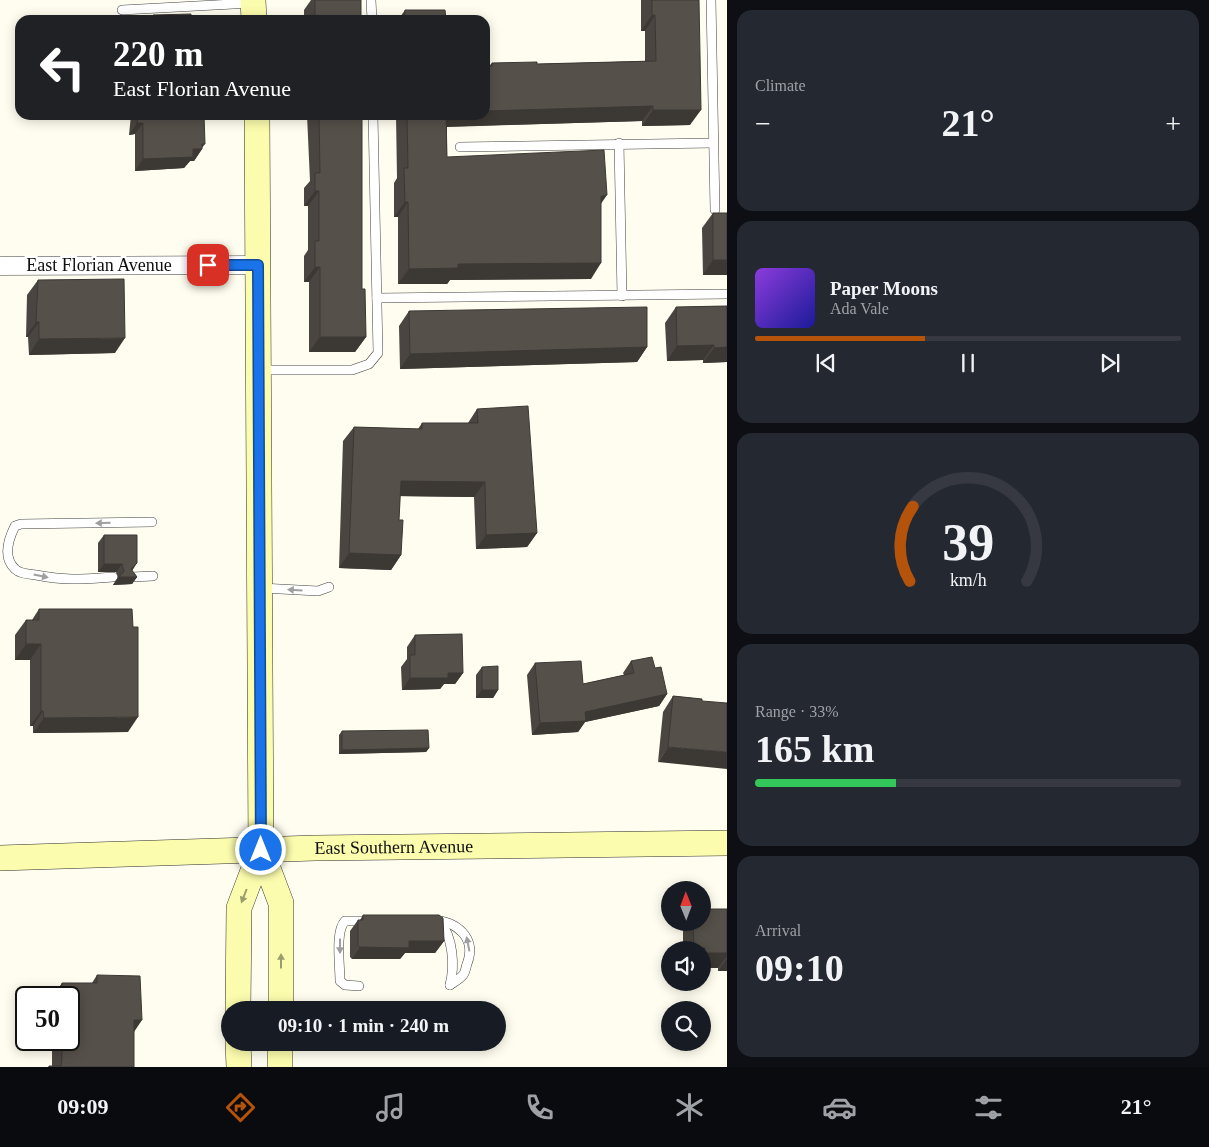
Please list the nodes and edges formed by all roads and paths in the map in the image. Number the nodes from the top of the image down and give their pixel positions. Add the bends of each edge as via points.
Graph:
1 (371, 0) edge
2 (711, 0) edge
3 (254, 8) edge
4 (122, 10) dead end
5 (372, 15) edge
6 (257, 120) edge
7 (373, 120) edge
8 (619, 143) junction
9 (712, 143) junction
10 (460, 147) dead end
11 (715, 210) dead end
12 (258, 265) junction
13 (0, 266) edge
14 (726, 294) edge
15 (622, 296) junction
16 (377, 298) junction
17 (257, 370) junction
18 (152, 522) dead end
19 (153, 576) dead end
20 (113, 577) dead end
21 (132, 577) edge
22 (329, 587) dead end
23 (261, 588) junction
24 (726, 843) edge
25 (261, 850) junction
26 (0, 858) edge
27 (425, 920) edge
28 (379, 921) edge
29 (440, 921) junction
30 (359, 986) dead end
31 (238, 1001) edge
32 (281, 1001) edge
33 (238, 1051) edge
34 (280, 1051) edge
35 (239, 1067) edge
36 (280, 1067) edge

1 - 5 lane
2 - 9 lane
3 - 4 lane
6 - 12 main road
7 - 16 lane
8 - 9 lane
8 - 10 lane
8 - 15 lane
9 - 11 lane
12 - 13 street, East Florian Avenue
12 - 17 main road
14 - 15 lane
15 - 16 lane
16 - 17 lane via 378,353 369,364 352,370
17 - 23 main road
18 -> 20 lane via 21,524 15,526 10,535 9,556 13,568 19,572 61,580
19 - 21 lane
22 -> 23 lane via 318,591
23 - 25 main road
24 - 25 main road, East Southern Avenue
25 - 26 main road, East Southern Avenue
25 -> 31 main road via 239,908
32 -> 25 main road via 281,903
27 - 29 lane
28 -> 30 lane via 350,920 342,924 340,981 345,985
29 -> 29 lane via 450,943 453,973 450,985 463,975 470,958 470,945 466,934 454,925
33 - 35 main road
34 - 36 main road

